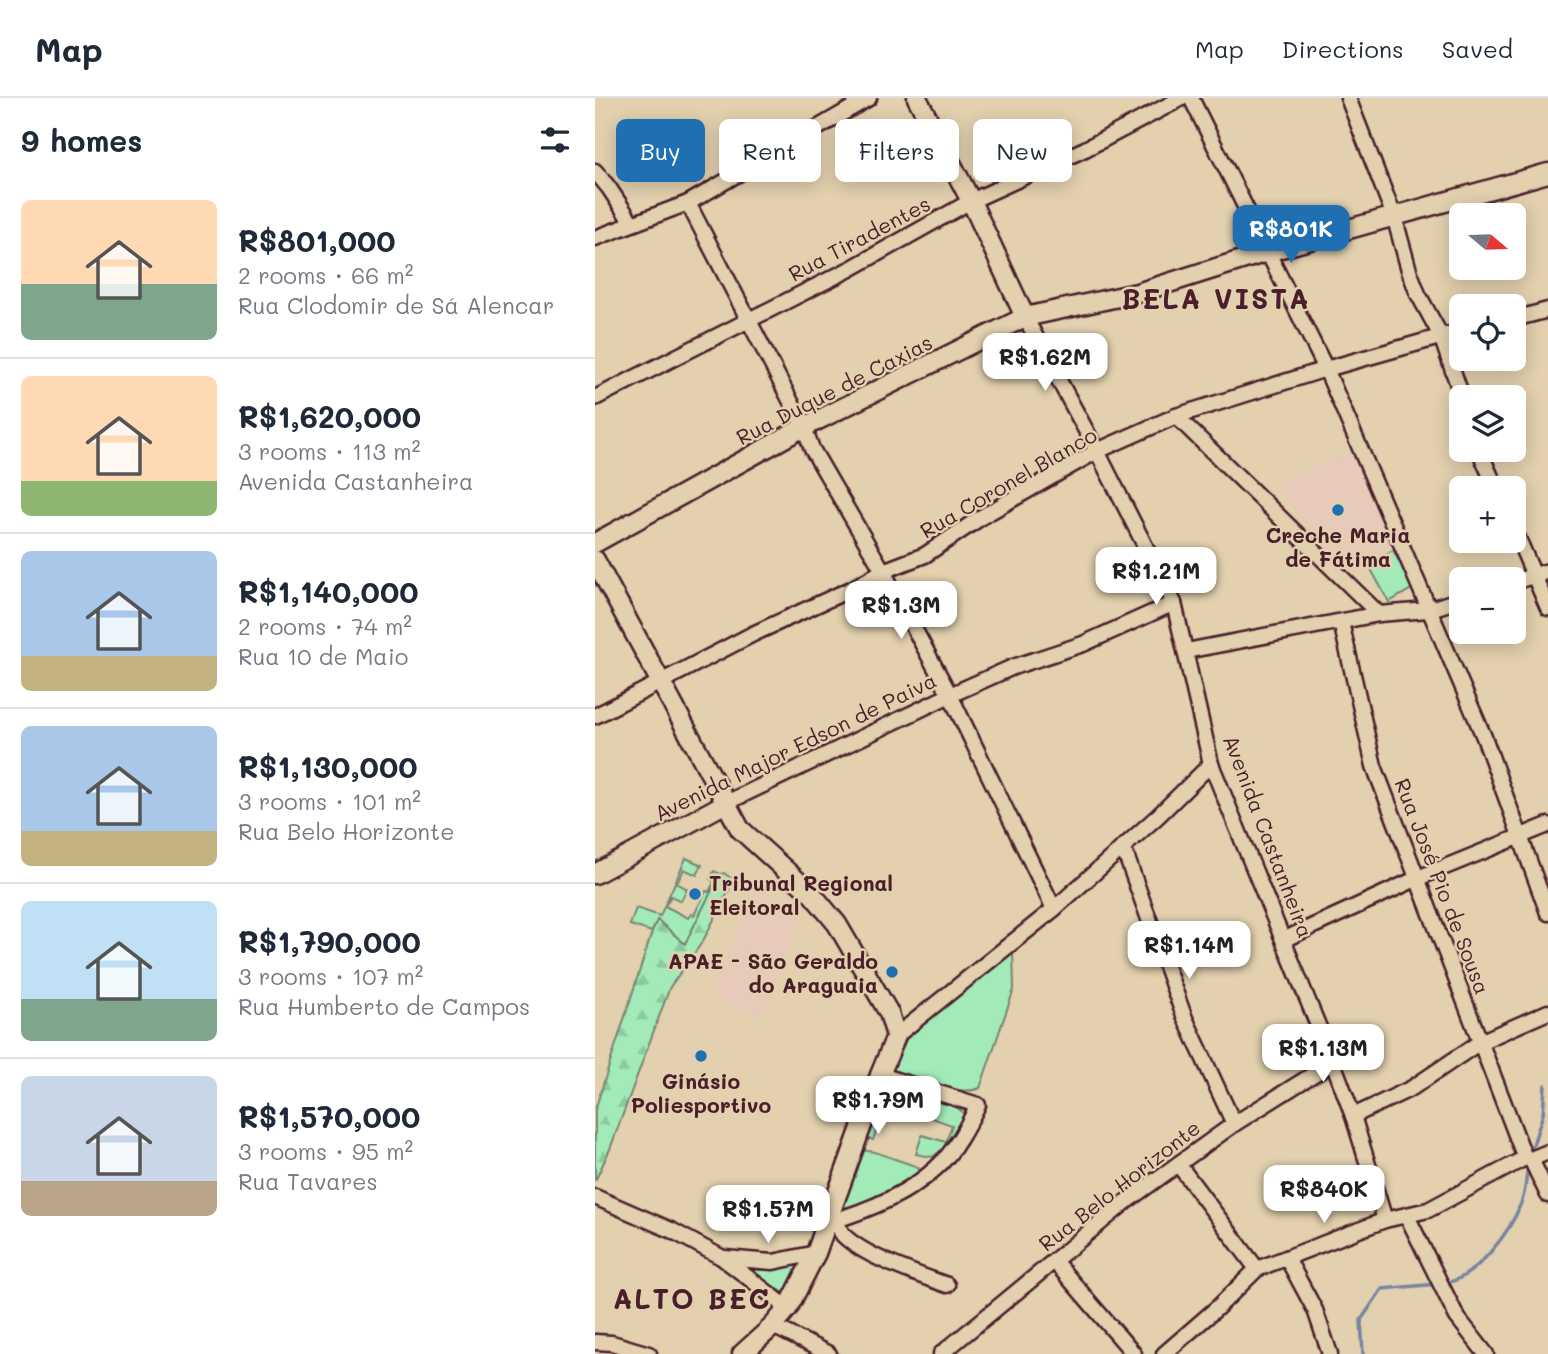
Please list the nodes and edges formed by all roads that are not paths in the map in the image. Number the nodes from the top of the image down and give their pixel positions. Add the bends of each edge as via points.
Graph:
1 (869, 98) edge
2 (917, 98) edge
3 (1182, 98) edge
4 (1191, 98) edge
5 (1348, 98) edge
6 (595, 171) edge
7 (1548, 173) edge
8 (971, 201) junction
9 (688, 203) junction
10 (1394, 216) junction
11 (632, 223) junction
12 (595, 238) edge
13 (1267, 252) junction
14 (1548, 310) edge
15 (1526, 316) edge
16 (1025, 317) junction
17 (748, 319) junction
18 (1449, 334) edge
19 (1441, 336) junction
20 (1326, 369) junction
21 (1458, 385) edge
22 (595, 398) edge
23 (1176, 416) junction
24 (804, 427) junction
25 (1097, 451) junction
26 (595, 543) edge
27 (1526, 549) edge
28 (595, 561) edge
29 (883, 571) junction
30 (1541, 573) edge
31 (1174, 603) junction
32 (1449, 603) edge
33 (1548, 608) edge
34 (1429, 610) junction
35 (1380, 614) junction
36 (1341, 622) junction
37 (1186, 651) junction
38 (661, 682) junction
39 (950, 695) junction
40 (595, 716) edge
41 (1211, 764) junction
42 (726, 803) junction
43 (1548, 824) edge
44 (1520, 836) junction
45 (1123, 847) junction
46 (595, 874) edge
47 (1417, 878) junction
48 (1054, 909) junction
49 (1548, 913) edge
50 (1285, 939) junction
51 (1548, 1012) edge
52 (896, 1036) junction
53 (1480, 1042) junction
54 (1333, 1062) junction
55 (880, 1074) junction
56 (1353, 1116) junction
57 (1234, 1124) junction
58 (1548, 1153) edge
59 (1528, 1159) junction
60 (1178, 1164) junction
61 (1548, 1195) edge
62 (595, 1197) edge
63 (1407, 1216) junction
64 (1385, 1220) junction
65 (831, 1222) junction
66 (817, 1253) junction
67 (720, 1257) junction
68 (1287, 1258) junction
69 (1055, 1262) junction
70 (1257, 1269) junction
71 (947, 1285) dead end
72 (788, 1308) junction
73 (773, 1326) junction
74 (595, 1342) edge
75 (649, 1354) edge
76 (742, 1354) edge
77 (828, 1354) edge
78 (940, 1354) edge
79 (1134, 1354) edge
80 (1164, 1354) edge
81 (1330, 1354) edge
82 (1486, 1354) edge

1 - 9 street
2 - 8 street, Avenida Castanheira
3 - 8 street, Rua Tiradentes via 1086,149
4 - 13 street
5 - 10 street
6 - 11 street
7 - 10 street, Rua Duque de Caxias
8 - 16 street, Avenida Castanheira
8 - 17 street, Rua Tiradentes via 850,270
9 - 11 street
9 - 17 street
10 - 13 street, Rua Duque de Caxias
10 - 19 street via 1418,293
11 - 12 street
13 - 16 street, Rua Duque de Caxias via 1137,293
13 - 20 street
14 - 15 street
16 - 24 street, Rua Duque de Caxias
16 - 25 street, Avenida Castanheira
17 - 22 street, Rua Tiradentes
17 - 24 street
18 - 19 street, Rua Coronel Blanco
19 - 20 street, Rua Coronel Blanco
19 - 21 street
20 - 23 street, Rua Coronel Blanco
20 - 34 street
23 - 25 street, Rua Coronel Blanco
23 - 35 street
24 - 26 street, Rua Duque de Caxias
24 - 29 street
25 - 29 street, Rua Coronel Blanco via 925,555
25 - 31 street, Avenida Castanheira
27 - 30 street
28 - 38 street
29 - 38 street, Rua Coronel Blanco
29 - 39 street
30 - 33 street
31 - 37 street, Avenida Castanheira
31 - 39 street, Avenida Major Edson de Paiva
32 - 34 street
34 - 35 street
34 - 44 street via 1484,737
35 - 36 street
36 - 37 street
36 - 47 street, Rua José Pio de Sousa via 1374,766
37 - 41 street, Avenida Castanheira
38 - 40 street, Rua Coronel Blanco
38 - 42 street
39 - 42 street, Avenida Major Edson de Paiva
39 - 48 street
41 - 45 street
41 - 50 street, Avenida Castanheira
42 - 46 street, Avenida Major Edson de Paiva
42 - 52 street via 740,829 812,894 837,924 889,1013
43 - 44 street
44 - 47 street
44 - 49 street
45 - 48 street
45 - 57 street via 1184,1016
47 - 50 street
47 - 53 street, Rua José Pio de Sousa
48 - 52 street
50 - 54 street, Avenida Castanheira
51 - 53 street
52 - 55 street
53 - 56 street via 1412,1088
53 - 59 street, Rua José Pio de Sousa
54 - 56 street, Avenida Castanheira
54 - 57 street, Rua Belo Horizonte
55 - 65 street
55 - 65 street via 978,1105 937,1167 885,1200
56 - 64 street, Avenida Castanheira
57 - 60 street, Rua Belo Horizonte
58 - 59 street
59 - 61 street, Rua José Pio de Sousa
59 - 63 street via 1428,1210
60 - 69 street, Rua Belo Horizonte
60 - 70 street
62 - 67 street
63 - 64 street
63 - 82 street via 1457,1317
64 - 68 street
65 - 66 street
65 - 71 street via 855,1244 884,1260
66 - 67 street via 773,1262
66 - 72 street
67 - 72 street
68 - 70 street
68 - 81 street via 1315,1310
69 - 78 street, Rua Belo Horizonte
69 - 79 street
70 - 80 street
72 - 73 street
73 - 76 street
73 - 77 street
74 - 75 street

